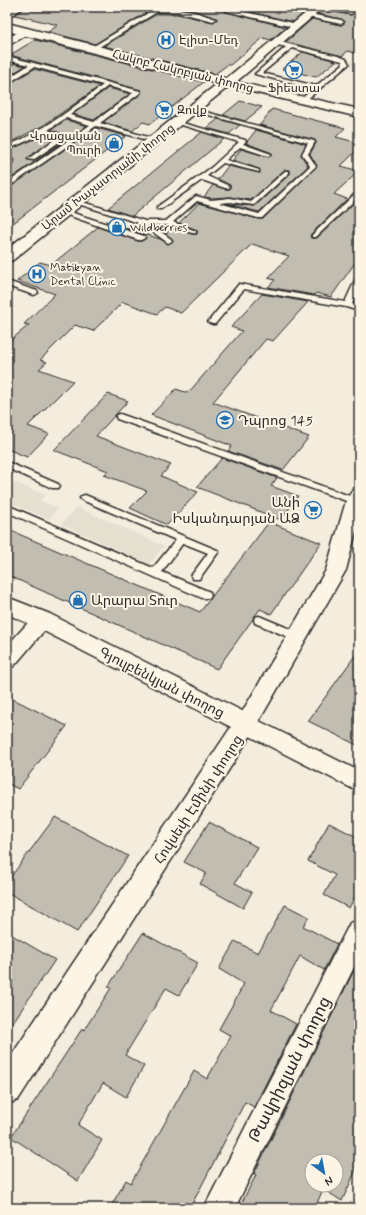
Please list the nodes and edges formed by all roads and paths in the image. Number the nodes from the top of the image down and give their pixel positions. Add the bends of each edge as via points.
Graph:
1 (22, 7) edge
2 (320, 7) edge
3 (228, 10) dead end
4 (351, 12) dead end
5 (7, 16) edge
6 (310, 16) junction
7 (213, 19) dead end
8 (341, 22) dead end
9 (297, 26) junction
10 (7, 27) edge
11 (25, 32) junction
12 (7, 43) edge
13 (276, 43) junction
14 (291, 46) junction
15 (92, 49) junction
16 (7, 58) edge
17 (34, 64) junction
18 (7, 82) edge
19 (227, 82) junction
20 (107, 84) junction
21 (318, 88) junction
22 (304, 100) junction
23 (193, 110) junction
24 (359, 113) edge
25 (65, 116) junction
26 (177, 122) junction
27 (96, 124) junction
28 (44, 131) junction
29 (155, 140) junction
30 (240, 145) junction
31 (7, 148) edge
32 (268, 154) dead end
33 (31, 159) dead end
34 (222, 161) junction
35 (257, 171) dead end
36 (288, 172) dead end
37 (202, 177) junction
38 (7, 186) edge
39 (228, 187) dead end
40 (181, 192) junction
41 (359, 192) edge
42 (196, 198) junction
43 (77, 202) junction
44 (208, 202) junction
45 (159, 208) dead end
46 (64, 212) junction
47 (144, 223) junction
48 (168, 223) junction
49 (194, 232) dead end
50 (314, 236) dead end
51 (141, 238) dead end
52 (168, 240) dead end
53 (7, 257) edge
54 (359, 280) edge
55 (7, 283) edge
56 (34, 293) dead end
57 (348, 305) junction
58 (359, 309) edge
59 (212, 322) dead end
60 (120, 417) dead end
61 (7, 465) edge
62 (55, 486) dead end
63 (357, 497) edge
64 (85, 498) dead end
65 (7, 508) edge
66 (182, 538) junction
67 (155, 573) junction
68 (196, 576) dead end
69 (206, 595) dead end
70 (7, 605) edge
71 (42, 620) junction
72 (259, 620) dead end
73 (298, 637) junction
74 (7, 660) edge
75 (246, 724) junction
76 (359, 782) edge
77 (359, 931) edge
78 (7, 1090) edge
79 (219, 1208) edge

1 - 5 lane
2 - 4 lane
2 - 6 street
3 - 9 lane
6 - 8 lane
6 - 9 street
7 - 15 lane via 177,10 155,11
9 - 13 street
10 - 11 street, Հակոբ Հակոբյան փողոց
11 - 12 street
11 - 15 street, Հակոբ Հակոբյան փողոց
13 - 14 lane
13 - 19 street
14 - 21 lane via 344,60 346,64
14 - 21 lane via 258,74
15 - 19 street, Հակոբ Հակոբյան փողոց
16 - 17 lane
17 - 18 lane
17 - 20 lane
19 - 22 street, Հակոբ Հակոբյան փողոց
19 - 23 street, Արամ Խաչատրյանի փողոց
20 - 25 lane
20 - 27 lane via 138,92
21 - 22 lane
22 - 24 street, Հակոբ Հակոբյան փողոց
23 - 26 street, Արամ Խաչատրյանի փողոց
23 - 44 lane via 312,142 305,154 313,166 260,217
25 - 27 lane
25 - 28 lane
26 - 29 street, Արամ Խաչատրյանի փողոց
26 - 30 lane via 243,141
27 - 29 lane
27 - 38 lane
28 - 31 lane
28 - 33 lane via 63,138
29 - 43 street, Արամ Խաչատրյանի փողոց
30 - 32 lane
30 - 34 lane
34 - 35 lane
34 - 37 lane
36 - 44 lane via 252,204 230,200
37 - 39 lane
37 - 40 lane
40 - 42 lane
40 - 45 lane
41 - 50 lane
42 - 44 lane
42 - 48 lane
43 - 46 street, Արամ Խաչատրյանի փողոց
43 - 47 lane
46 - 51 lane
46 - 53 street, Արամ Խաչատրյանի փողոց
47 - 48 lane
47 - 52 lane
48 - 49 lane
54 - 57 lane
55 - 56 lane
57 - 58 lane
57 - 59 lane via 242,286
60 - 63 lane
61 - 62 lane
63 - 73 street, Հովսեփ Էմինի փողոց via 336,570
64 - 66 lane
65 - 67 lane
66 - 67 lane
66 - 68 lane via 214,552
67 - 69 lane
70 - 71 street, Գյուլբենկյան փողոց
71 - 74 street
71 - 75 street, Գյուլբենկյան փողոց
72 - 73 lane
73 - 75 street, Հովսեփ Էմինի փողոց
75 - 76 street, Գյուլբենկյան փողոց
75 - 78 street, Հովսեփ Էմինի փողոց
77 - 79 street, Թավրիզյան փողոց

